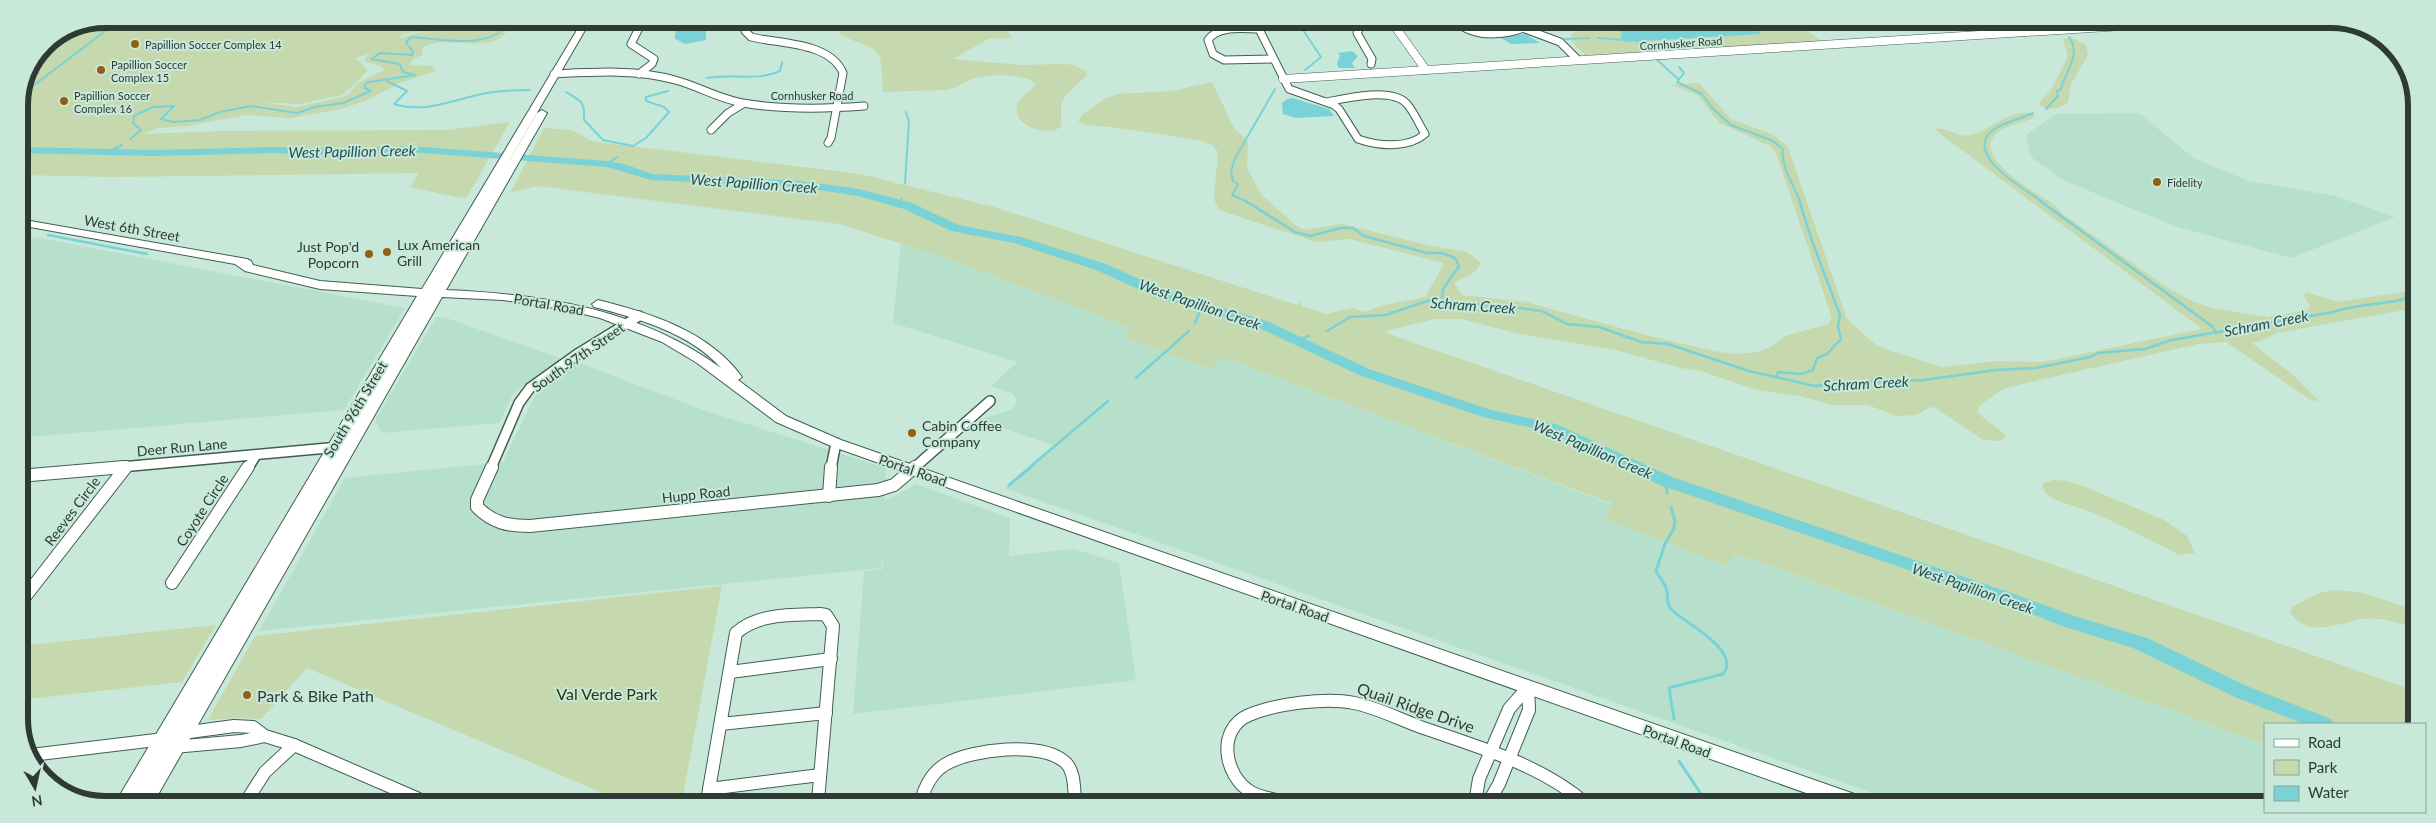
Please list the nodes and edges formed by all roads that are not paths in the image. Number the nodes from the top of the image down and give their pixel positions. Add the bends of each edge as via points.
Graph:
1 (582, 28) edge
2 (591, 28) edge
3 (639, 28) edge
4 (746, 28) edge
5 (1360, 28) edge
6 (1396, 28) edge
7 (1464, 28) edge
8 (2018, 28) edge
9 (2089, 28) edge
10 (1259, 29) joint
11 (1525, 29) joint
12 (2024, 32) junction
13 (1273, 59) junction
14 (1578, 60) junction
15 (1370, 64) dead end
16 (1426, 70) junction
17 (554, 74) junction
18 (565, 74) junction
19 (639, 74) junction
20 (1284, 80) junction
21 (1327, 102) junction
22 (743, 104) junction
23 (864, 106) dead end
24 (837, 108) junction
25 (711, 130) dead end
26 (521, 140) junction
27 (828, 143) dead end
28 (501, 174) joint
29 (28, 224) edge
30 (240, 263) joint
31 (434, 289) junction
32 (633, 319) junction
33 (990, 401) dead end
34 (836, 443) junction
35 (348, 446) junction
36 (332, 448) junction
37 (256, 454) junction
38 (126, 466) junction
39 (912, 470) junction
40 (28, 475) edge
41 (829, 496) junction
42 (481, 511) joint
43 (172, 583) dead end
44 (28, 593) edge
45 (831, 660) junction
46 (730, 672) junction
47 (1528, 687) junction
48 (826, 713) junction
49 (721, 724) junction
50 (184, 732) junction
51 (265, 736) junction
52 (160, 740) junction
53 (294, 744) junction
54 (175, 748) junction
55 (1490, 752) junction
56 (37, 754) edge
57 (1509, 760) junction
58 (820, 775) junction
59 (708, 795) edge
60 (128, 796) edge
61 (147, 796) edge
62 (250, 796) edge
63 (412, 796) edge
64 (818, 796) edge
65 (923, 796) edge
66 (1075, 796) edge
67 (1261, 796) edge
68 (1476, 796) edge
69 (1492, 796) edge
70 (1576, 796) edge
71 (1836, 796) edge

1 - 17 main road, South 96th Street
2 - 18 main road, South 96th Street
3 - 19 street via 631,44 633,48 653,56 654,60
4 - 24 street via 745,32 751,37 819,52 836,59 843,73
5 - 15 street via 1357,33 1372,59
6 - 16 street
7 - 11 street via 1482,33
8 - 12 street
9 - 12 street, Cornhusker Road
10 - 13 street
10 - 13 street via 1224,30 1212,34 1208,40 1216,57 1224,60
11 - 14 street via 1560,42
12 - 14 street, Cornhusker Road
13 - 20 street
14 - 16 street, Cornhusker Road
16 - 20 street, Cornhusker Road
17 - 18 street, Cornhusker Road
17 - 26 main road, South 96th Street
18 - 19 street, Cornhusker Road
18 - 26 main road, South 96th Street
19 - 22 street, Cornhusker Road via 675,80
20 - 21 street via 1289,90
21 - 21 street via 1338,109 1358,140 1380,145 1411,142 1424,136 1425,130 1406,103 1396,97 1353,97
22 - 24 street, Cornhusker Road via 797,109
22 - 25 street
23 - 24 street, Cornhusker Road
24 - 27 street
26 - 28 main road, South 96th Street
28 - 31 main road, South 96th Street
29 - 30 main road, West 6th Street
30 - 31 main road, West 6th Street via 263,272 320,285 380,292
31 - 32 main road, Portal Road via 530,299
31 - 35 main road, South 96th Street
31 - 36 main road, South 96th Street
32 - 34 main road, Portal Road via 684,349 781,419
32 - 42 street, South 97th Street via 530,388 518,403 477,500
33 - 39 street, Hupp Road
34 - 39 main road, Portal Road
34 - 41 street
35 - 36 street, Deer Run Lane
35 - 50 main road, South 96th Street
36 - 37 street, Deer Run Lane
36 - 52 main road, South 96th Street
37 - 38 street, Deer Run Lane
37 - 43 street, Coyote Circle
38 - 40 street, Deer Run Lane
38 - 44 street, Reeves Circle
39 - 41 street, Hupp Road via 894,485
39 - 47 main road, Portal Road
41 - 42 street, Hupp Road via 530,526 506,525 490,520
45 - 46 street
45 - 46 street via 833,626 826,615 767,618 744,625 736,633
45 - 48 street
46 - 49 street
47 - 55 street via 1508,709
47 - 57 street via 1528,710
47 - 71 main road, Portal Road
48 - 49 street
48 - 58 street
49 - 59 street
50 - 51 street via 234,726 253,727
50 - 52 street
50 - 54 main road, South 96th Street
51 - 53 street
51 - 54 street
52 - 54 street via 164,746
52 - 56 street
52 - 60 main road, South 96th Street
53 - 62 street via 265,772
53 - 63 street
54 - 61 main road, South 96th Street
55 - 57 street, Quail Ridge Drive
55 - 67 street, Quail Ridge Drive via 1355,703 1338,701 1258,712 1240,720 1229,735 1227,750 1230,768 1241,786
55 - 68 street
57 - 69 street
57 - 70 street, Quail Ridge Drive via 1553,778
58 - 59 street
58 - 64 street
65 - 66 street via 928,782 946,764 969,756 1032,749 1056,755 1064,761 1072,774

